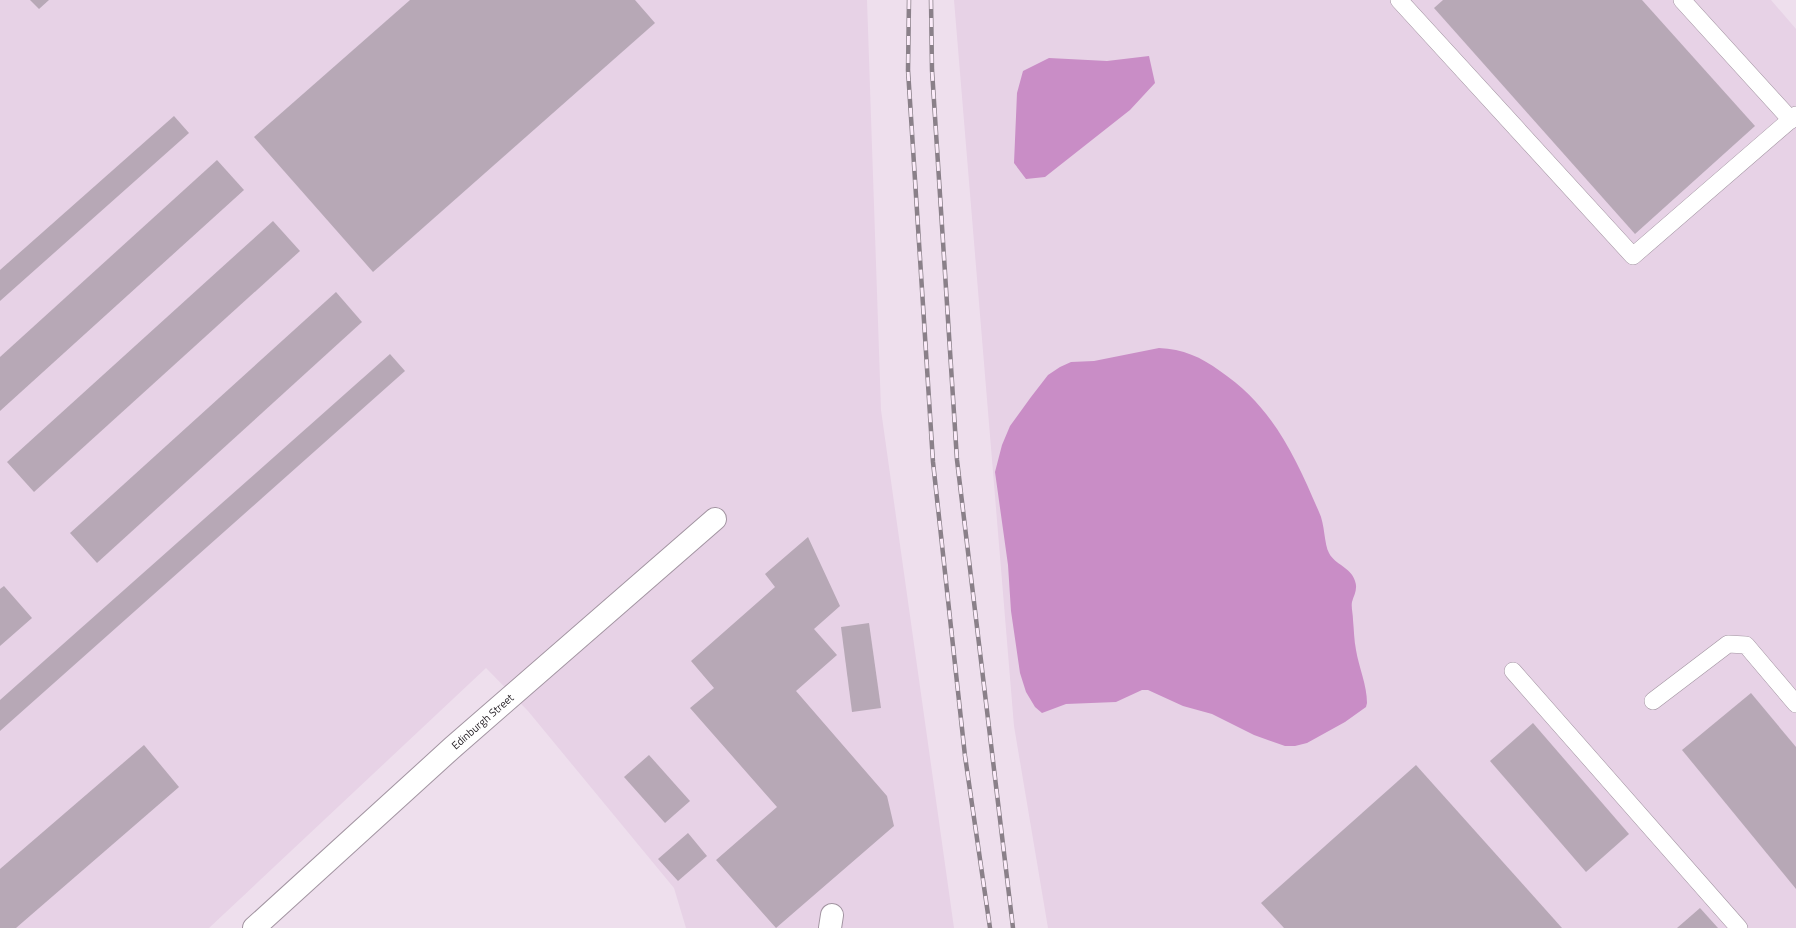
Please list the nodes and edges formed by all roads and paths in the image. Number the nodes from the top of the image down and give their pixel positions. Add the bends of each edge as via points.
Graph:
1 (1400, 0) edge
2 (1682, 0) edge
3 (1794, 117) edge
4 (715, 519) dead end
5 (1513, 672) dead end
6 (1653, 701) dead end
7 (1796, 704) edge
8 (254, 928) edge
9 (1739, 928) edge

1 - 3 lane via 1633,256
2 - 3 lane
4 - 8 street, Edinburgh Street via 453,747
5 - 9 lane
6 - 7 lane via 1728,644 1746,645

